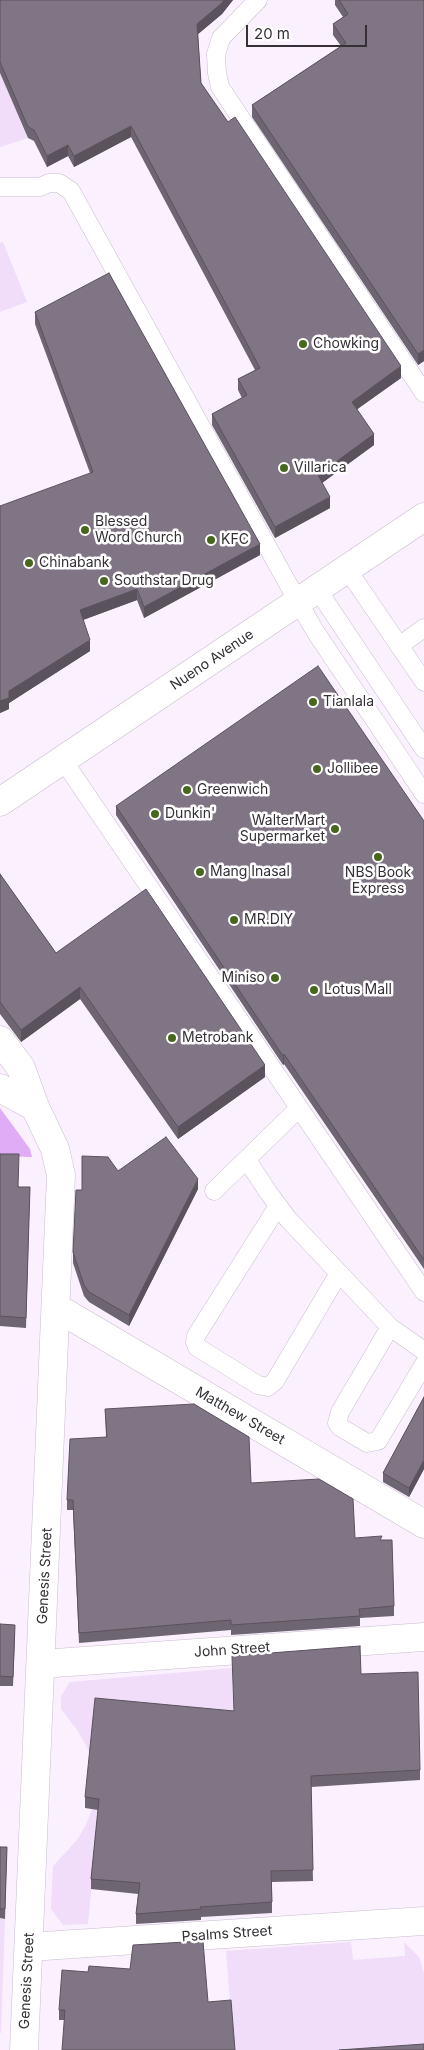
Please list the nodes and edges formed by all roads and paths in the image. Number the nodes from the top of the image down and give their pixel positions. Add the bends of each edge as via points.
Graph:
1 (258, 0) edge
2 (0, 187) edge
3 (424, 394) edge
4 (424, 517) edge
5 (347, 569) junction
6 (307, 596) junction
7 (424, 628) edge
8 (399, 646) junction
9 (424, 682) edge
10 (424, 749) edge
11 (63, 760) junction
12 (424, 794) edge
13 (0, 802) edge
14 (0, 1040) edge
15 (0, 1088) edge
16 (35, 1108) junction
17 (299, 1108) junction
18 (247, 1160) junction
19 (214, 1190) dead end
20 (278, 1206) junction
21 (339, 1273) junction
22 (424, 1292) edge
23 (57, 1308) junction
24 (390, 1327) junction
25 (424, 1351) edge
26 (424, 1364) edge
27 (424, 1524) edge
28 (424, 1637) edge
29 (41, 1664) junction
30 (424, 1921) edge
31 (29, 1948) junction
32 (24, 2050) edge

1 - 3 lane via 221,38 216,54 220,87
2 - 6 lane via 40,187 59,183 71,191
4 - 5 street, Nueno Avenue
5 - 6 street, Nueno Avenue
5 - 8 lane
6 - 10 lane
6 - 11 street, Nueno Avenue
6 - 12 lane via 315,631
7 - 8 lane
8 - 9 lane
11 - 13 street, Nueno Avenue
11 - 17 lane
14 - 16 street, Genesis Street via 21,1068
15 - 16 street
16 - 23 street, Genesis Street via 55,1149 61,1175
17 - 18 lane
17 - 22 lane
18 - 19 lane
18 - 20 lane
20 - 21 lane
20 - 21 lane via 196,1336 197,1347 258,1385 268,1387 275,1381
21 - 24 lane
23 - 27 street, Matthew Street
23 - 29 street, Genesis Street
24 - 25 lane
24 - 26 lane via 340,1412 337,1423 340,1427 367,1443 378,1441
28 - 29 street, John Street
29 - 31 street, Genesis Street
30 - 31 street, Psalms Street
31 - 32 street, Genesis Street

